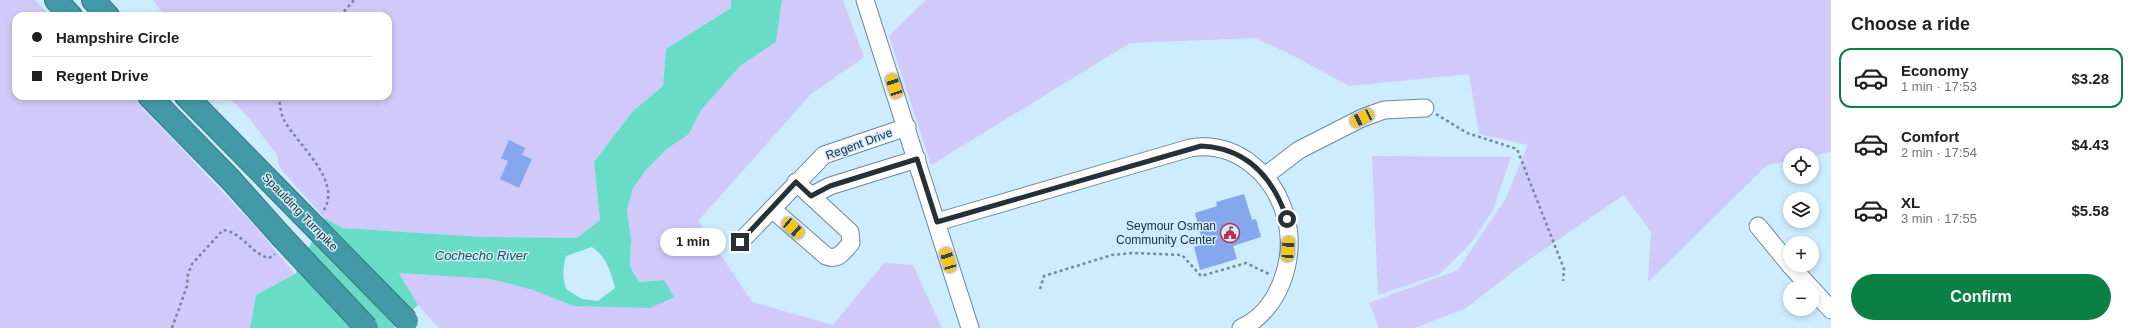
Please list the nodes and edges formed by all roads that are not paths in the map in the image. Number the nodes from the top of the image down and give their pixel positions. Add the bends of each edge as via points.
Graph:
1 (56, 0) edge
2 (92, 0) edge
3 (865, 0) edge
4 (67, 12) edge
5 (104, 12) edge
6 (153, 100) edge
7 (190, 100) edge
8 (1425, 108) road end
9 (907, 128) junction
10 (917, 159) junction
11 (1264, 176) junction
12 (796, 182) junction
13 (811, 196) junction
14 (772, 209) junction
15 (937, 222) junction
16 (1758, 226) dead end
17 (740, 242) dead end
18 (1783, 256) edge
19 (1796, 272) edge
20 (1804, 280) edge
21 (1819, 297) edge
22 (1831, 310) edge
23 (410, 325) edge
24 (367, 328) edge
25 (970, 328) edge
26 (1240, 328) edge

1 - 4 highway
2 - 5 highway
3 - 9 street
6 - 24 highway, bridge via 231,180
7 - 23 highway, Spaulding Turnpike, bridge
8 - 11 street via 1384,110 1362,118 1299,150
9 - 10 street
9 - 12 street, Regent Drive via 824,155
10 - 13 street via 830,186
10 - 15 street
11 - 15 street via 1235,152 1201,146
11 - 26 street via 1275,190 1287,219 1289,235 1286,262 1278,291 1271,304
12 - 13 street
12 - 14 street, Regent Drive
13 - 14 street via 850,232 850,243 832,259
14 - 17 street, Regent Drive
15 - 25 street
16 - 18 street
19 - 20 street
21 - 22 street

